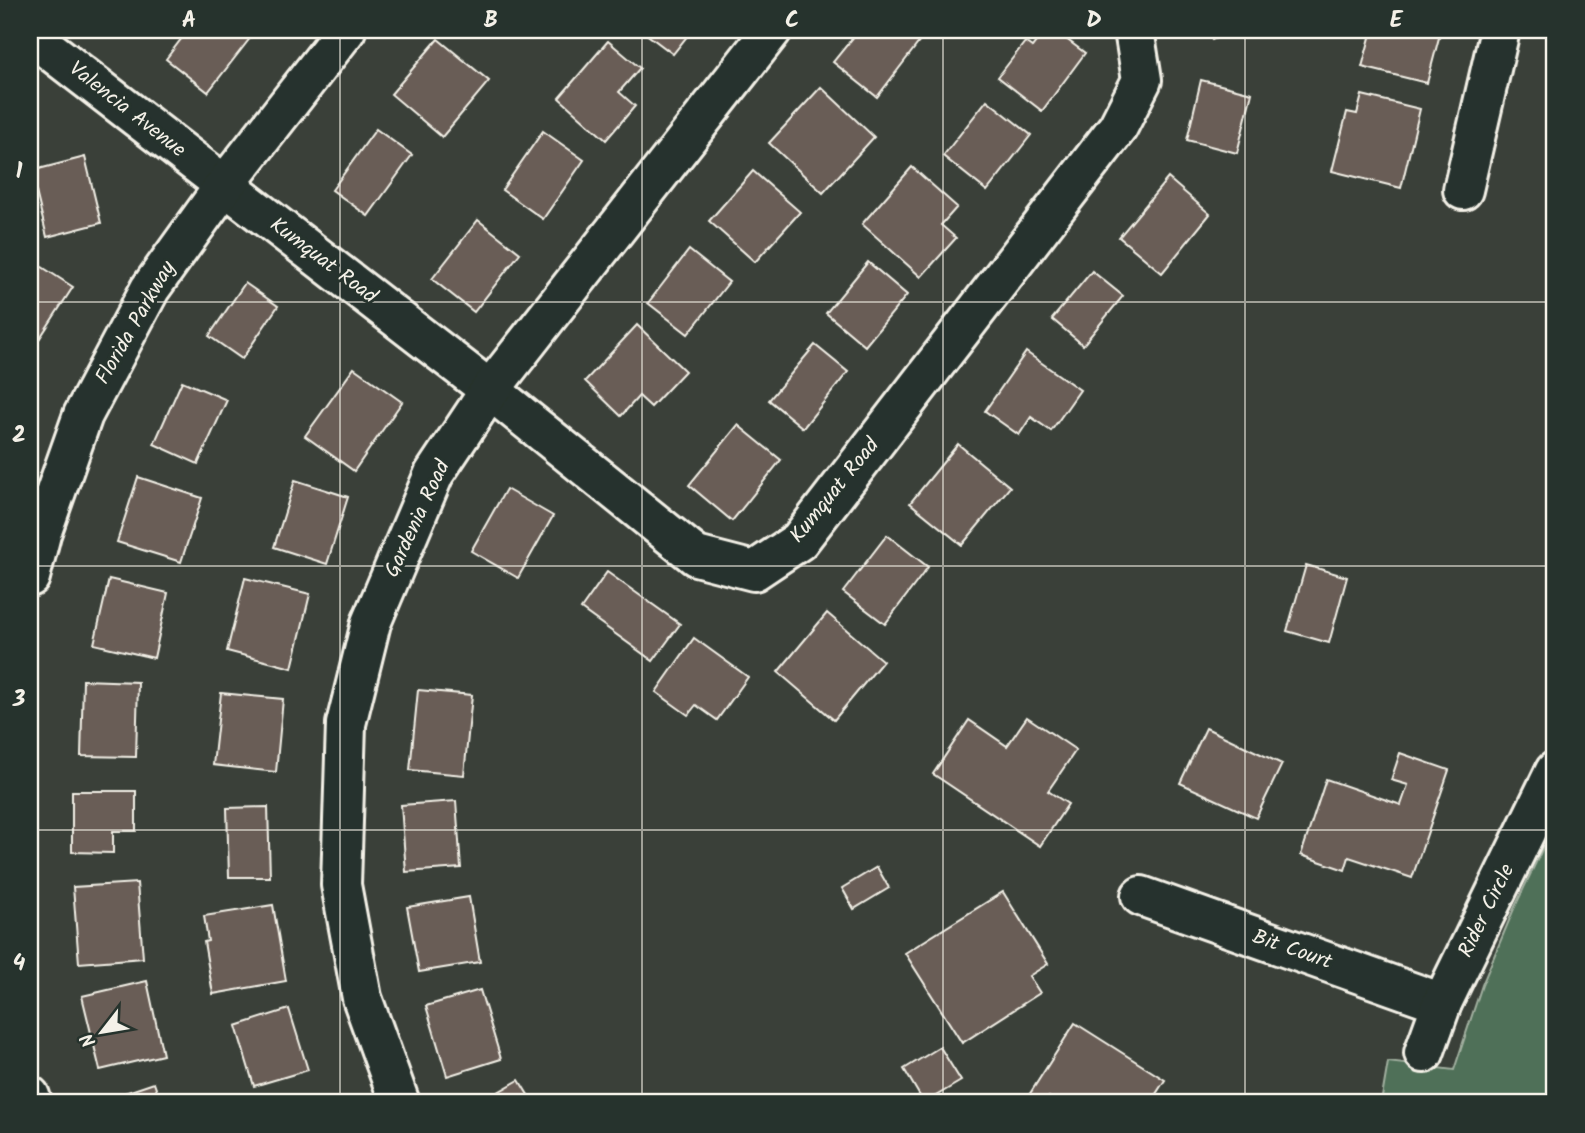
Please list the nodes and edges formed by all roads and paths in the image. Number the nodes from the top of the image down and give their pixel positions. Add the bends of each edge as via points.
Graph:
1 (346, 30) edge
2 (772, 30) edge
3 (1134, 30) edge
4 (1500, 30) edge
5 (30, 35) edge
6 (224, 186) junction
7 (1463, 190) dead end
8 (491, 390) junction
9 (30, 577) edge
10 (1555, 771) edge
11 (1141, 896) dead end
12 (1442, 1003) junction
13 (1424, 1053) dead end
14 (30, 1096) edge
15 (32, 1103) edge
16 (400, 1103) edge

1 - 6 street, Florida Parkway
2 - 8 street, Gardenia Road
3 - 8 street, Kumquat Road via 1142,80 1118,127 799,541 754,571 696,556
4 - 7 street
5 - 6 street, Valencia Avenue
6 - 8 street, Kumquat Road
6 - 9 street, Florida Parkway via 150,289 83,415
8 - 16 street, Gardenia Road via 434,474 371,623 346,724 341,885 362,998
10 - 12 street, Rider Circle
11 - 12 street, Bit Court
12 - 13 street, Rider Circle
14 - 15 street

